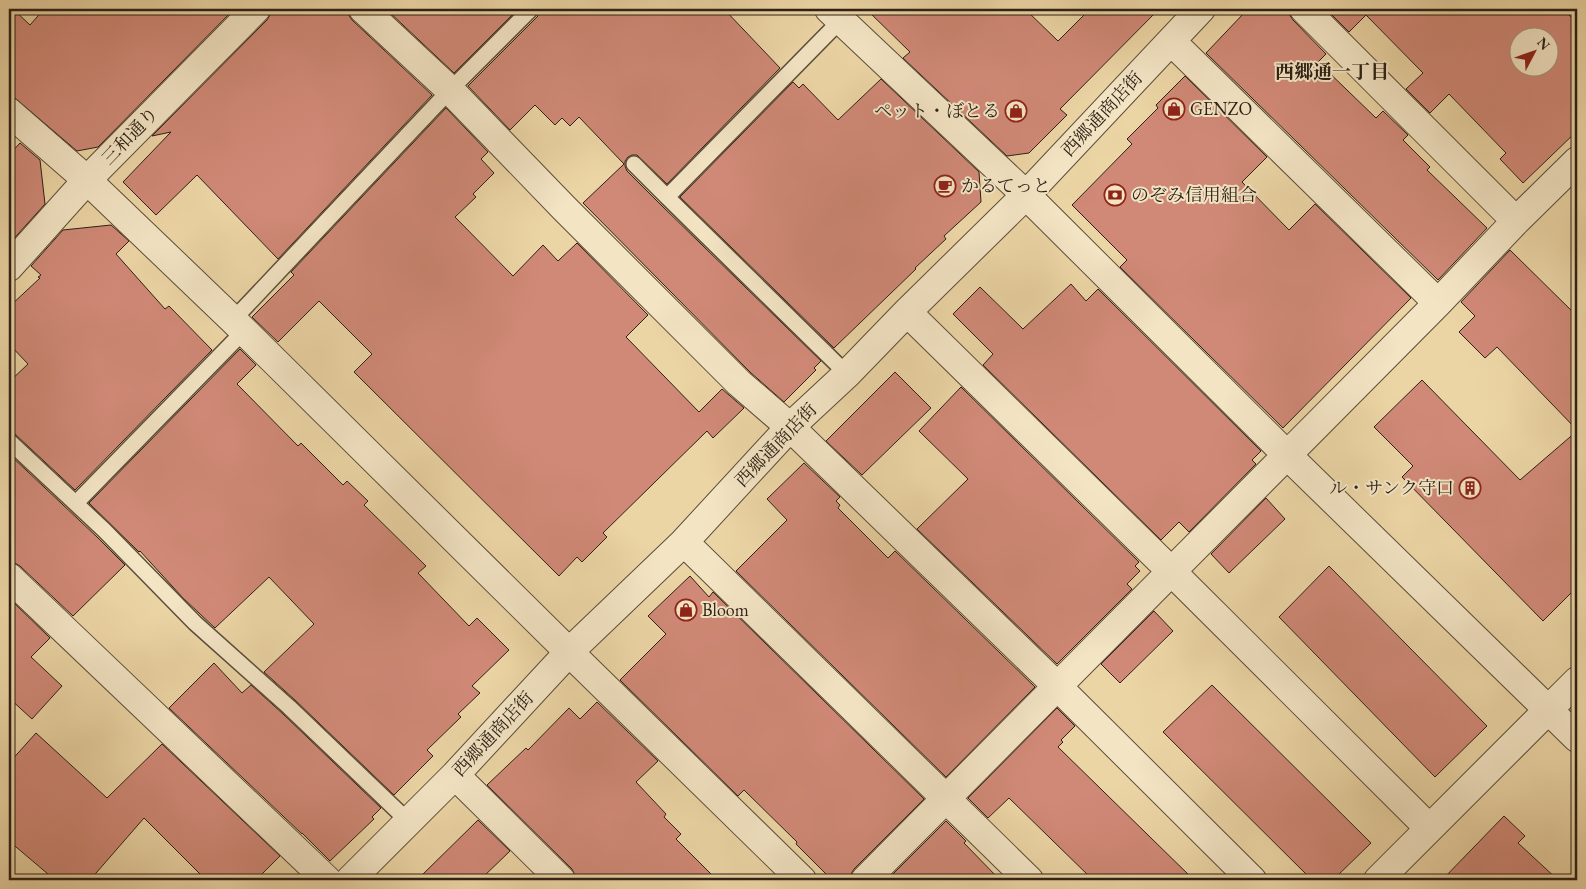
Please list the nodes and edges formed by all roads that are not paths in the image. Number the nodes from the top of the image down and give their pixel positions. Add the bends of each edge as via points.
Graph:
1 (256, 9) edge
2 (363, 9) edge
3 (531, 9) edge
4 (1201, 9) edge
5 (1304, 9) edge
6 (835, 15) edge
7 (1172, 41) junction
8 (450, 90) junction
9 (9, 112) edge
10 (1577, 161) edge
11 (634, 164) dead end
12 (87, 180) junction
13 (1026, 195) junction
14 (667, 197) junction
15 (1516, 221) junction
16 (9, 267) edge
17 (1438, 303) junction
18 (907, 312) junction
19 (239, 325) junction
20 (847, 374) junction
21 (790, 427) junction
22 (9, 441) edge
23 (1286, 454) junction
24 (76, 504) junction
25 (684, 542) junction
26 (1171, 571) junction
27 (9, 577) edge
28 (569, 652) junction
29 (1577, 681) edge
30 (1058, 686) junction
31 (1548, 709) junction
32 (1577, 738) edge
33 (455, 775) junction
34 (946, 799) junction
35 (408, 821) junction
36 (1430, 828) junction
37 (327, 880) edge
38 (350, 880) edge
39 (561, 880) edge
40 (802, 880) edge
41 (865, 880) edge
42 (1029, 880) edge
43 (1252, 880) edge
44 (1378, 880) edge

1 - 12 street, 三和通り
2 - 8 street
3 - 8 lane
4 - 7 street, 西郷通商店街
5 - 15 street
6 - 13 street
6 - 14 lane
7 - 13 street, 西郷通商店街
7 - 17 street
8 - 19 lane
8 - 21 street via 739,384
9 - 12 street
10 - 15 street
11 - 14 lane
12 - 16 street, 三和通り
12 - 19 street
13 - 18 street, 西郷通商店街
13 - 23 street
14 - 20 lane
15 - 17 street
17 - 23 street
18 - 20 street, 西郷通商店街
18 - 26 street
19 - 24 lane
19 - 28 street
20 - 21 street, 西郷通商店街
21 - 25 street, 西郷通商店街
21 - 30 street
22 - 24 lane
23 - 26 street
23 - 31 street
24 - 35 lane via 195,624 289,707
25 - 28 street, 西郷通商店街
25 - 34 street
26 - 30 street
26 - 36 street
27 - 37 street
28 - 33 street, 西郷通商店街
28 - 40 street
29 - 31 street
30 - 34 street
30 - 43 street
31 - 32 street
31 - 36 street
33 - 35 street, 西郷通商店街
33 - 39 street
34 - 41 street
34 - 42 street
35 - 38 street, 西郷通商店街
36 - 44 street

